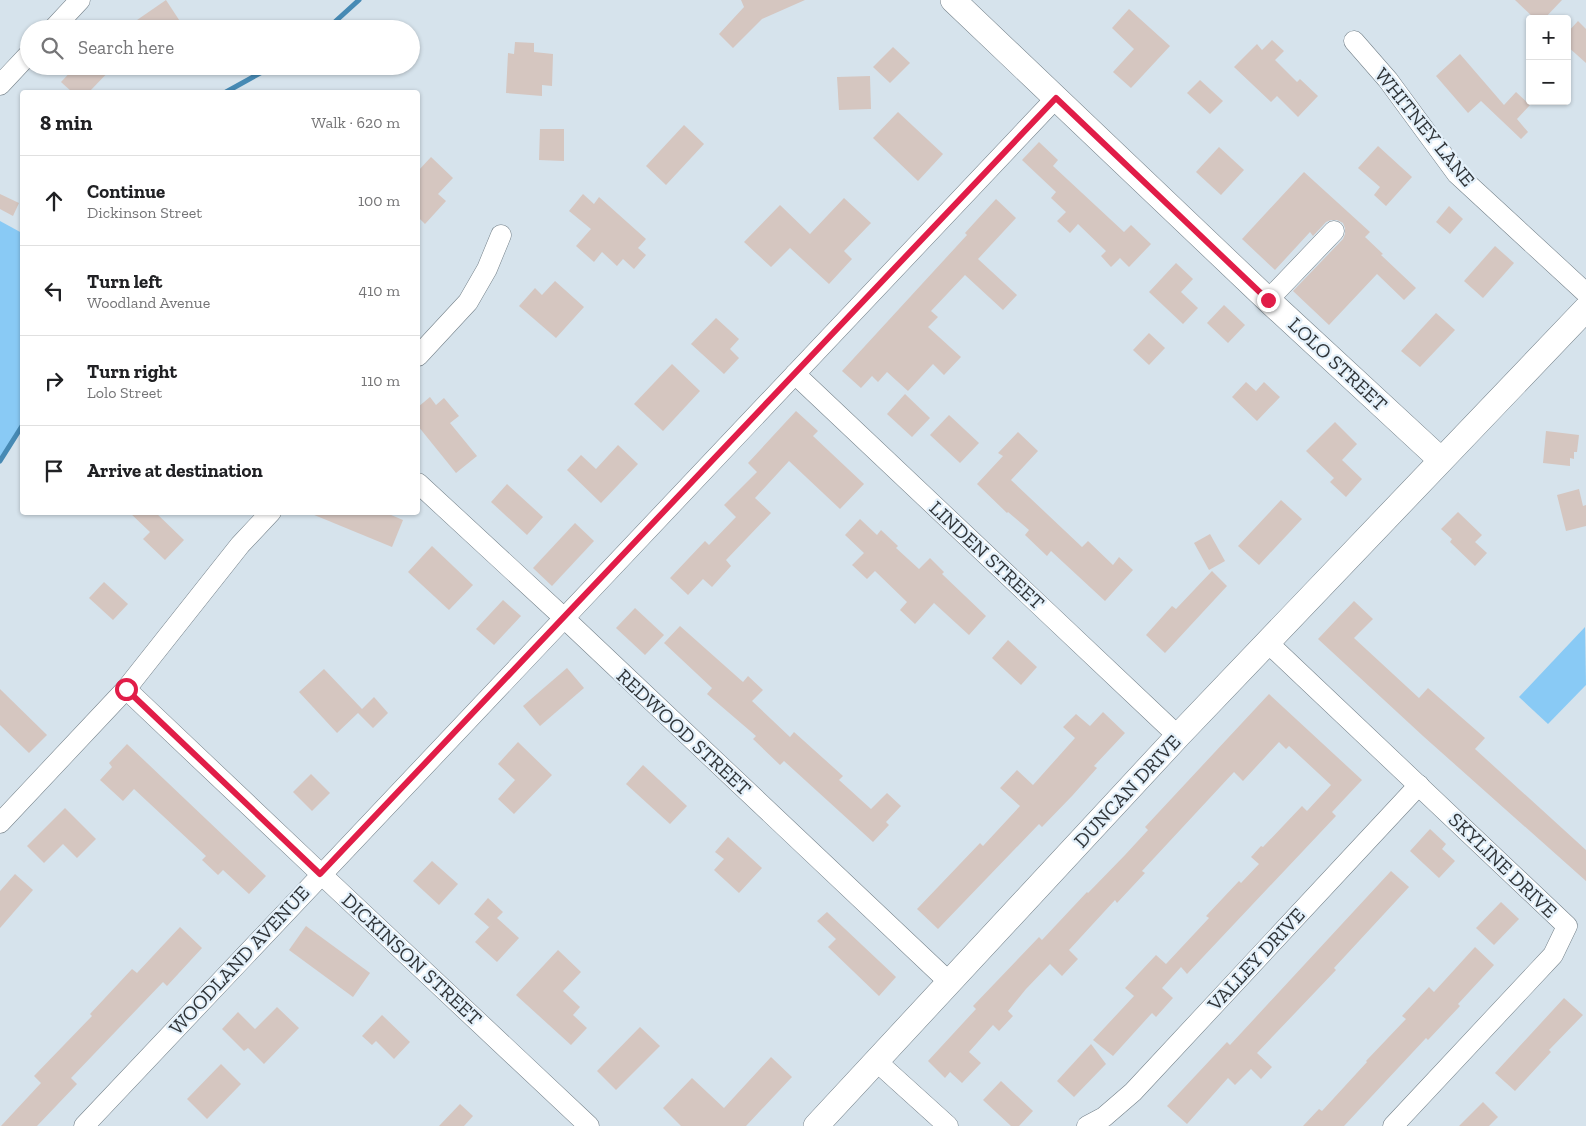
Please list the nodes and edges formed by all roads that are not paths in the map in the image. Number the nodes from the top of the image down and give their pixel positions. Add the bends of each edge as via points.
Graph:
1 (80, 0) edge
2 (953, 0) edge
3 (61, 20) edge
4 (1354, 41) dead end
5 (20, 64) edge
6 (0, 85) edge
7 (1056, 98) junction
8 (1334, 231) dead end
9 (502, 234) dead end
10 (1586, 293) edge
11 (1268, 300) junction
12 (1586, 309) edge
13 (420, 354) edge
14 (795, 374) junction
15 (1441, 460) junction
16 (420, 485) edge
17 (268, 515) edge
18 (563, 617) junction
19 (1267, 642) junction
20 (126, 689) junction
21 (1178, 736) junction
22 (1419, 784) junction
23 (0, 823) edge
24 (320, 874) junction
25 (950, 982) junction
26 (876, 1060) junction
27 (84, 1126) edge
28 (589, 1126) edge
29 (816, 1126) edge
30 (948, 1126) edge
31 (1087, 1126) edge
32 (1393, 1126) edge

1 - 3 street
2 - 7 street, LOLO STREET
4 - 10 street, WHITNEY LANE via 1388,80 1457,174
5 - 6 street
7 - 11 street, LOLO STREET
7 - 14 street, WOODLAND AVENUE
8 - 11 street
9 - 13 street via 488,269 468,302
11 - 15 street, LOLO STREET
12 - 15 street, DUNCAN DRIVE
14 - 18 street, WOODLAND AVENUE
14 - 21 street, LINDEN STREET
15 - 19 street, DUNCAN DRIVE
16 - 18 street, REDWOOD STREET
17 - 20 street via 240,545
18 - 24 street, WOODLAND AVENUE
18 - 25 street, REDWOOD STREET
19 - 21 street, DUNCAN DRIVE
19 - 22 street, SKYLINE DRIVE
20 - 23 street
20 - 24 street, DICKINSON STREET
21 - 25 street, DUNCAN DRIVE
22 - 31 street, VALLEY DRIVE via 1133,1092 1104,1117
22 - 32 street, SKYLINE DRIVE via 1567,926 1553,955
24 - 27 street, WOODLAND AVENUE
24 - 28 street, DICKINSON STREET
25 - 26 street, DUNCAN DRIVE
26 - 29 street, DUNCAN DRIVE
26 - 30 street

